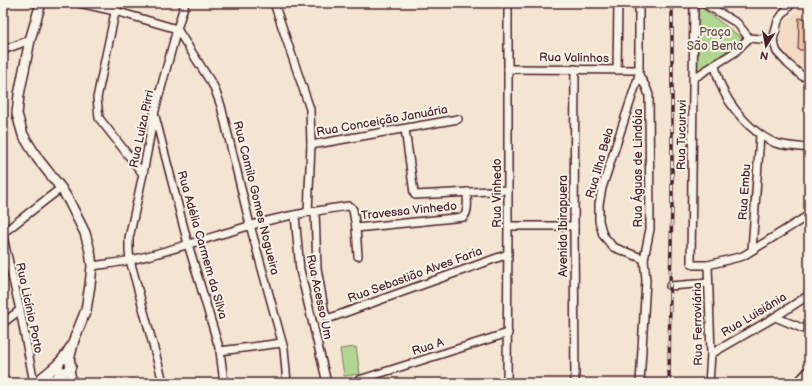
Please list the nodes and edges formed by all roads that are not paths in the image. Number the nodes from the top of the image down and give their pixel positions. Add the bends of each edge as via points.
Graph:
1 (41, 3) edge
2 (79, 3) edge
3 (117, 3) edge
4 (185, 3) edge
5 (274, 3) edge
6 (508, 3) edge
7 (618, 3) edge
8 (639, 3) edge
9 (694, 3) edge
10 (792, 3) edge
11 (708, 4) edge
12 (115, 11) junction
13 (177, 29) junction
14 (749, 38) junction
15 (30, 40) junction
16 (773, 40) junction
17 (3, 50) edge
18 (715, 65) junction
19 (508, 69) junction
20 (575, 69) junction
21 (617, 70) junction
22 (639, 73) junction
23 (694, 78) junction
24 (809, 78) edge
25 (154, 114) junction
26 (458, 119) dead end
27 (405, 128) junction
28 (760, 135) junction
29 (311, 145) junction
30 (809, 148) edge
31 (144, 174) junction
32 (61, 188) junction
33 (508, 190) junction
34 (468, 192) junction
35 (312, 211) junction
36 (295, 215) junction
37 (809, 215) edge
38 (250, 225) junction
39 (508, 226) junction
40 (574, 226) junction
41 (356, 228) junction
42 (3, 234) edge
43 (3, 237) edge
44 (188, 244) junction
45 (752, 250) junction
46 (508, 254) junction
47 (358, 256) dead end
48 (644, 259) junction
49 (130, 260) junction
50 (708, 265) junction
51 (92, 266) junction
52 (708, 283) junction
53 (670, 286) dead end
54 (809, 295) edge
55 (20, 310) junction
56 (775, 317) junction
57 (3, 324) edge
58 (809, 331) edge
59 (508, 333) junction
60 (282, 343) junction
61 (220, 352) junction
62 (711, 354) junction
63 (64, 365) junction
64 (809, 370) edge
65 (34, 383) edge
66 (51, 383) edge
67 (73, 383) edge
68 (162, 383) edge
69 (224, 383) edge
70 (287, 383) edge
71 (327, 383) edge
72 (357, 383) edge
73 (507, 383) edge
74 (575, 383) edge
75 (640, 383) edge
76 (709, 383) edge
77 (798, 383) edge

1 - 15 street
2 - 12 street
3 - 12 street
4 - 13 street, Rua Luiza Pirri
5 - 29 street via 310,109
6 - 19 street, Rua Vinhedo
7 - 21 street
8 - 22 street, Rua Águas de Lindóia
9 - 23 street, Rua Tucuruvi
10 - 16 street via 778,21
11 - 14 street via 737,23
12 - 13 street
12 - 31 street via 97,109 99,118
13 - 25 street, Rua Luiza Pirri
13 - 38 street, Rua Camilo Gomes Nogueira via 214,87
14 - 16 street
14 - 18 street via 735,52
15 - 17 street
15 - 32 street via 17,114 23,135
16 - 24 street via 778,52 788,64 802,76
18 - 23 street
18 - 28 street via 720,84 732,105
19 - 20 street, Rua Valinhos
19 - 33 street, Rua Vinhedo
20 - 21 street, Rua Valinhos
20 - 40 street, Avenida Ibirapuera
21 - 22 street, Rua Valinhos
22 - 48 street, Rua Águas de Lindóia via 648,95 650,229
22 - 48 street, Rua Ilha Bela via 602,188 599,221 603,235 613,247
23 - 50 street, Rua Tucuruvi via 691,262 694,265
25 - 31 street, Rua Luiza Pirri
25 - 44 street, Rua Adélia Carmem da Silva
26 - 27 street, Rua Conceição Januária
27 - 29 street, Rua Conceição Januária
27 - 34 street via 414,193 416,195
28 - 30 street via 777,144
28 - 45 street, Rua Embu
29 - 35 street
31 - 49 street, Rua Luiza Pirri via 129,238
32 - 42 street
32 - 51 street via 86,233
33 - 34 street
33 - 39 street, Rua Vinhedo
34 - 41 street, Travessa Vinhedo via 467,211 464,217
35 - 36 street
35 - 41 street, Travessa Vinhedo via 351,207
35 - 46 street, Rua Sebastião Alves Faria via 317,268 325,314 330,318
36 - 38 street
36 - 71 street, Rua Acesso Um via 300,270
37 - 45 street
38 - 44 street
38 - 60 street, Rua Camilo Gomes Nogueira
39 - 40 street
39 - 46 street, Rua Vinhedo
40 - 74 street, Avenida Ibirapuera
41 - 47 street, Travessa Vinhedo
43 - 55 street, Rua Licínio Porto
44 - 49 street
44 - 61 street, Rua Adélia Carmem da Silva
45 - 50 street via 743,256
46 - 59 street, Rua Vinhedo
48 - 75 street, Rua Águas de Lindóia via 646,280
49 - 51 street
49 - 68 street, Rua Luiza Pirri
50 - 52 street, Rua Ferroviária
51 - 63 street via 86,310
52 - 53 street
52 - 62 street, Rua Ferroviária
54 - 56 street, Rua Luisiânia
55 - 57 street
55 - 65 street, Rua Licínio Porto
56 - 58 street
56 - 62 street, Rua Luisiânia
59 - 72 street, Rua A via 359,380
59 - 73 street, Rua Vinhedo
60 - 61 street
60 - 70 street, Rua Camilo Gomes Nogueira
61 - 69 street, Rua Adélia Carmem da Silva
62 - 76 street, Rua Ferroviária
63 - 65 street
63 - 66 street
63 - 67 street
64 - 77 street

